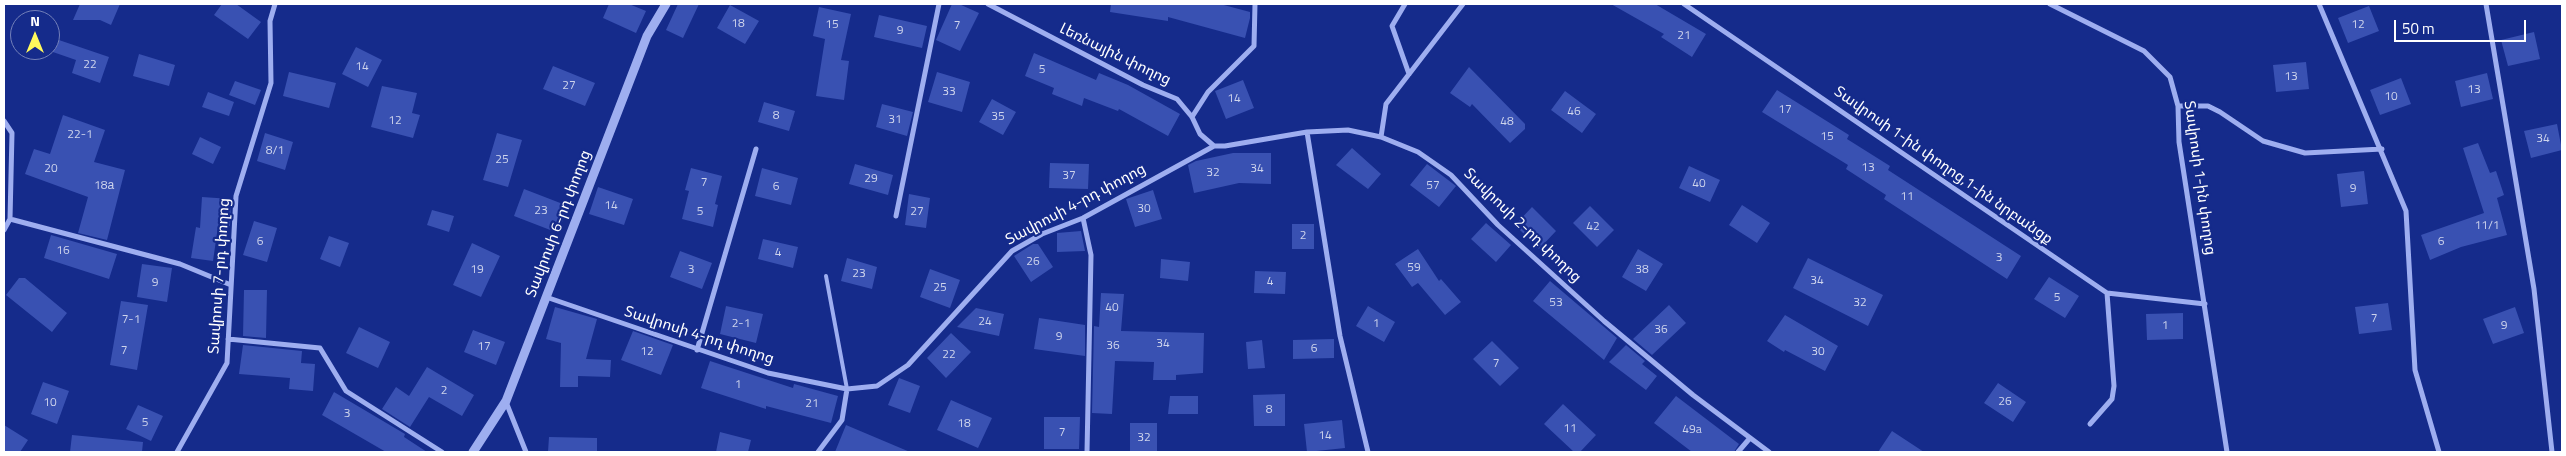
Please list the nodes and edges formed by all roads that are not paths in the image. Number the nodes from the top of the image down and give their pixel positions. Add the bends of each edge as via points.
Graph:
1 (275, 4) edge
2 (666, 4) edge
3 (939, 4) edge
4 (988, 4) edge
5 (1255, 4) edge
6 (1405, 4) edge
7 (1463, 4) edge
8 (1684, 4) edge
9 (2050, 4) edge
10 (2319, 4) edge
11 (2486, 4) edge
12 (1409, 74) junction
13 (2178, 106) junction
14 (1192, 117) junction
15 (4, 121) edge
16 (1307, 132) junction
17 (1381, 138) junction
18 (1214, 146) junction
19 (756, 149) dead end
20 (2382, 149) junction
21 (896, 216) dead end
22 (1083, 218) junction
23 (10, 219) junction
24 (4, 230) edge
25 (826, 276) dead end
26 (231, 284) junction
27 (2107, 293) junction
28 (545, 297) junction
29 (2205, 304) junction
30 (228, 339) junction
31 (697, 350) junction
32 (847, 389) junction
33 (506, 401) junction
34 (2090, 424) dead end
35 (1750, 438) junction
36 (177, 452) edge
37 (442, 452) edge
38 (473, 452) edge
39 (526, 452) edge
40 (818, 452) edge
41 (1087, 452) edge
42 (1368, 452) edge
43 (1738, 452) edge
44 (1769, 452) edge
45 (2228, 452) edge
46 (2439, 452) edge
47 (2552, 452) edge

1 - 26 street, Տավրոսի 7-րդ փողոց via 270,20 271,82 236,196
2 - 28 street, Տավրոսի 6-րդ փողոց via 647,36
3 - 21 street
4 - 14 street, Լեռնային փողոց via 1143,85 1177,99
5 - 14 street via 1254,46 1208,92
6 - 12 street via 1392,26
7 - 12 street
8 - 27 street, Տավրոսի 1-ին փողոց,1-ին նրբանցք
9 - 13 street, Տավրոսի 1-ին փողոց via 2144,51 2170,77
10 - 20 street
11 - 47 street via 2534,289
12 - 17 street via 1386,104
13 - 20 street via 2208,106 2263,141 2305,153
13 - 29 street, Տավրոսի 1-ին փողոց via 2179,142
14 - 18 street, Լեռնային փողոց via 1200,134
15 - 23 street via 12,133
16 - 17 street, Տավրոսի 2-րդ փողոց via 1348,130
16 - 18 street, Տավրոսի 2-րդ փողոց
16 - 42 street via 1340,336
17 - 35 street, Տավրոսի 2-րդ փողոց via 1418,152 1451,175 1498,225 1604,321
18 - 22 street, Տավրոսի 4-րդ փողոց
19 - 31 street
20 - 46 street via 2406,211 2415,370
22 - 32 street, Տավրոսի 4-րդ փողոց via 1042,234 1012,251 908,365 877,386
22 - 41 street via 1092,255
23 - 24 street
23 - 26 street via 180,264
25 - 32 lane
26 - 30 street, Տավրոսի 7-րդ փողոց
27 - 29 street, Տավրոսի 1-ին փողոց,1-ին նրբանցք
27 - 34 street via 2114,386 2112,399
28 - 31 street, Տավրոսի 4-րդ փողոց
28 - 33 street, Տավրոսի 6-րդ փողոց
29 - 45 street, Տավրոսի 1-ին փողոց
30 - 36 street, Տավրոսի 7-րդ փողոց via 226,363
30 - 37 street via 320,348 346,392
31 - 32 street, Տավրոսի 4-րդ փողոց via 768,373
32 - 40 street via 842,420
33 - 38 street, Տավրոսի 6-րդ փողոց
33 - 39 street
35 - 43 street
35 - 44 street, Տավրոսի 2-րդ փողոց

